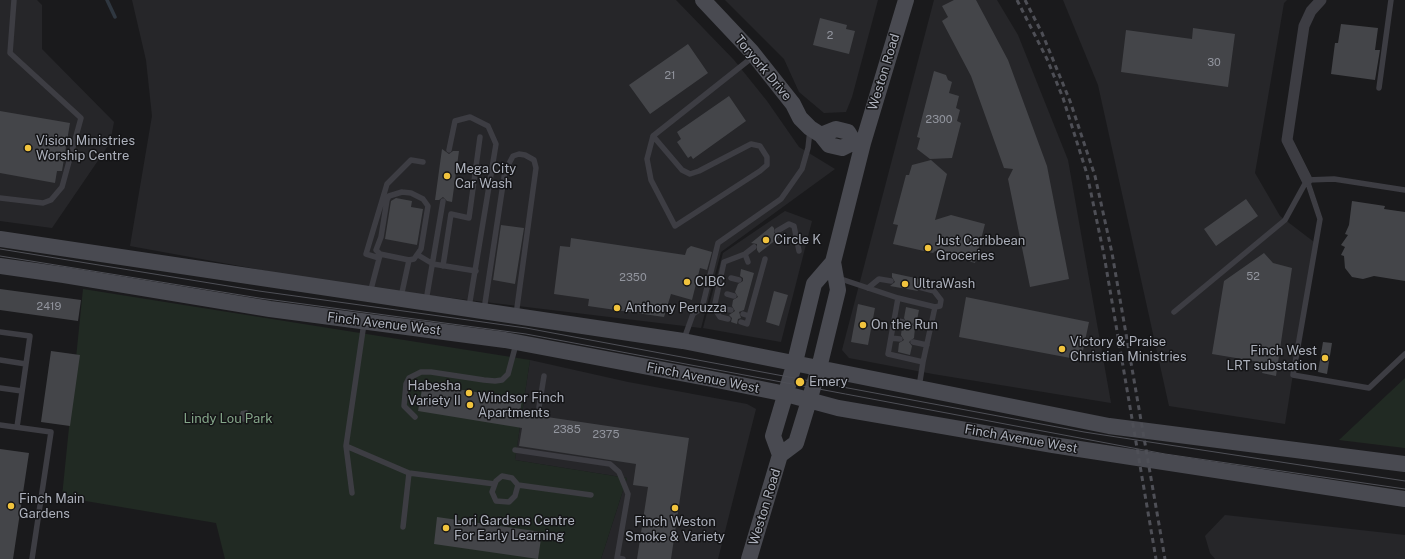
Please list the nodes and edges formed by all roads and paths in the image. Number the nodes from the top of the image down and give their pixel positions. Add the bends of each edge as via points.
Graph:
1 (14, 0) edge
2 (703, 0) edge
3 (906, 0) edge
4 (1320, 0) edge
5 (1391, 0) edge
6 (754, 56) junction
7 (1378, 88) dead end
8 (816, 132) junction
9 (653, 136) junction
10 (480, 137) dead end
11 (858, 143) junction
12 (449, 150) dead end
13 (423, 162) dead end
14 (1307, 180) junction
15 (1405, 190) edge
16 (0, 198) edge
17 (443, 201) dead end
18 (777, 231) dead end
19 (0, 239) edge
20 (754, 247) dead end
21 (799, 251) dead end
22 (745, 254) junction
23 (418, 255) junction
24 (379, 256) junction
25 (765, 259) dead end
26 (409, 260) junction
27 (748, 262) dead end
28 (433, 264) junction
29 (0, 266) edge
30 (443, 266) junction
31 (834, 270) junction
32 (476, 271) junction
33 (731, 278) dead end
34 (739, 280) dead end
35 (891, 281) dead end
36 (751, 283) dead end
37 (758, 285) junction
38 (919, 287) dead end
39 (868, 288) junction
40 (370, 294) junction
41 (727, 294) dead end
42 (734, 296) dead end
43 (898, 298) junction
44 (401, 299) junction
45 (426, 303) junction
46 (935, 307) junction
47 (723, 308) dead end
48 (730, 310) dead end
49 (476, 311) junction
50 (1174, 312) dead end
51 (515, 317) junction
52 (728, 319) dead end
53 (894, 320) junction
54 (364, 322) junction
55 (741, 322) dead end
56 (903, 322) dead end
57 (916, 324) dead end
58 (931, 327) junction
59 (0, 332) edge
60 (891, 338) junction
61 (900, 339) dead end
62 (683, 341) junction
63 (516, 342) junction
64 (913, 342) dead end
65 (927, 344) junction
66 (1405, 354) edge
67 (0, 360) edge
68 (795, 362) junction
69 (923, 362) junction
70 (26, 364) junction
71 (819, 368) junction
72 (544, 376) dead end
73 (0, 388) edge
74 (919, 388) junction
75 (22, 391) junction
76 (786, 394) junction
77 (808, 401) junction
78 (539, 407) dead end
79 (415, 417) dead end
80 (0, 425) edge
81 (17, 427) junction
82 (346, 446) junction
83 (515, 450) dead end
84 (780, 455) junction
85 (1405, 464) edge
86 (409, 473) junction
87 (495, 484) junction
88 (518, 485) junction
89 (352, 493) dead end
90 (591, 495) dead end
91 (1405, 498) edge
92 (404, 527) dead end
93 (32, 559) edge
94 (623, 559) edge
95 (749, 559) edge

1 - 16 lane via 10,53 81,118 62,186 51,200 42,204
2 - 6 main road, Toryork Drive
3 - 11 main road, Weston Road
4 - 14 street via 1304,26 1286,140
5 - 7 lane
6 - 8 main road, Toryork Drive via 793,104 800,118
6 - 9 lane
8 - 11 main road via 836,129 848,132
8 - 62 lane via 802,169 781,199 718,243 702,308 693,314
9 - 9 lane via 682,170 690,174 699,172 751,144 760,146 767,156 767,165 675,226 652,180 647,158
10 - 30 lane via 469,218 451,214
11 - 31 main road, Weston Road
12 - 32 lane via 455,121 470,117 488,126 496,144
13 - 24 lane via 410,160 387,184 366,254
14 - 15 lane via 1334,179
14 - 50 lane via 1285,220
14 - 66 lane via 1320,219 1293,374 1369,388
17 - 28 lane
18 - 21 lane via 789,224 794,226
19 - 40 main road, Finch Avenue West
20 - 22 lane
22 - 27 lane
22 - 52 lane via 724,262 714,308 720,317
23 - 24 lane via 428,206 423,199 411,192 402,192 389,196 387,200 381,237 376,245
23 - 26 lane
23 - 28 lane
24 - 26 lane
24 - 40 lane
25 - 37 lane
26 - 44 lane
28 - 30 lane
28 - 45 lane
29 - 54 main road, Finch Avenue West
30 - 32 lane
31 - 39 lane
31 - 68 main road, Weston Road via 814,284
31 - 71 main road, Weston Road via 838,290
32 - 49 lane
33 - 34 lane
35 - 39 lane via 879,279
36 - 37 lane
37 - 55 lane via 750,300 746,315 747,324
38 - 46 lane via 933,290 938,295 942,304
39 - 43 lane
40 - 44 main road, Finch Avenue West
41 - 42 lane
43 - 46 lane
43 - 53 lane
44 - 45 main road, Finch Avenue West
45 - 49 main road, Finch Avenue West
46 - 58 lane
47 - 48 lane
49 - 51 main road, Finch Avenue West
49 - 51 lane via 505,171 509,161 518,154 531,157 536,168
51 - 62 main road, Finch Avenue West
53 - 56 lane
53 - 60 lane
54 - 63 main road, Finch Avenue West
54 - 82 lane
57 - 58 lane
58 - 65 lane
59 - 70 lane via 30,336
60 - 61 lane
60 - 69 lane via 888,354
62 - 68 main road, Finch Avenue West
63 - 76 main road, Finch Avenue West
63 - 79 lane via 513,361 508,374 502,380 484,380 431,372 421,372 409,378 404,406
64 - 65 lane
65 - 69 lane
67 - 70 lane
68 - 71 main road, Finch Avenue West
68 - 76 main road, Weston Road
69 - 74 lane
70 - 75 lane
71 - 74 main road, Finch Avenue West
71 - 77 main road, Weston Road
72 - 78 lane
73 - 75 lane
74 - 85 main road, Finch Avenue West via 1109,426
75 - 81 lane
76 - 77 main road, Finch Avenue West
76 - 84 main road, Weston Road via 773,436
77 - 84 main road, Weston Road via 796,443
77 - 91 main road, Finch Avenue West via 1053,445
80 - 81 lane
81 - 93 lane via 51,432
82 - 86 lane
82 - 89 lane
83 - 94 lane via 610,464 619,472 628,494 617,558
84 - 95 main road, Weston Road
86 - 87 lane
86 - 92 lane
87 - 88 lane via 502,476 512,478
87 - 88 lane via 492,492 496,500 509,502 515,496
88 - 90 lane

